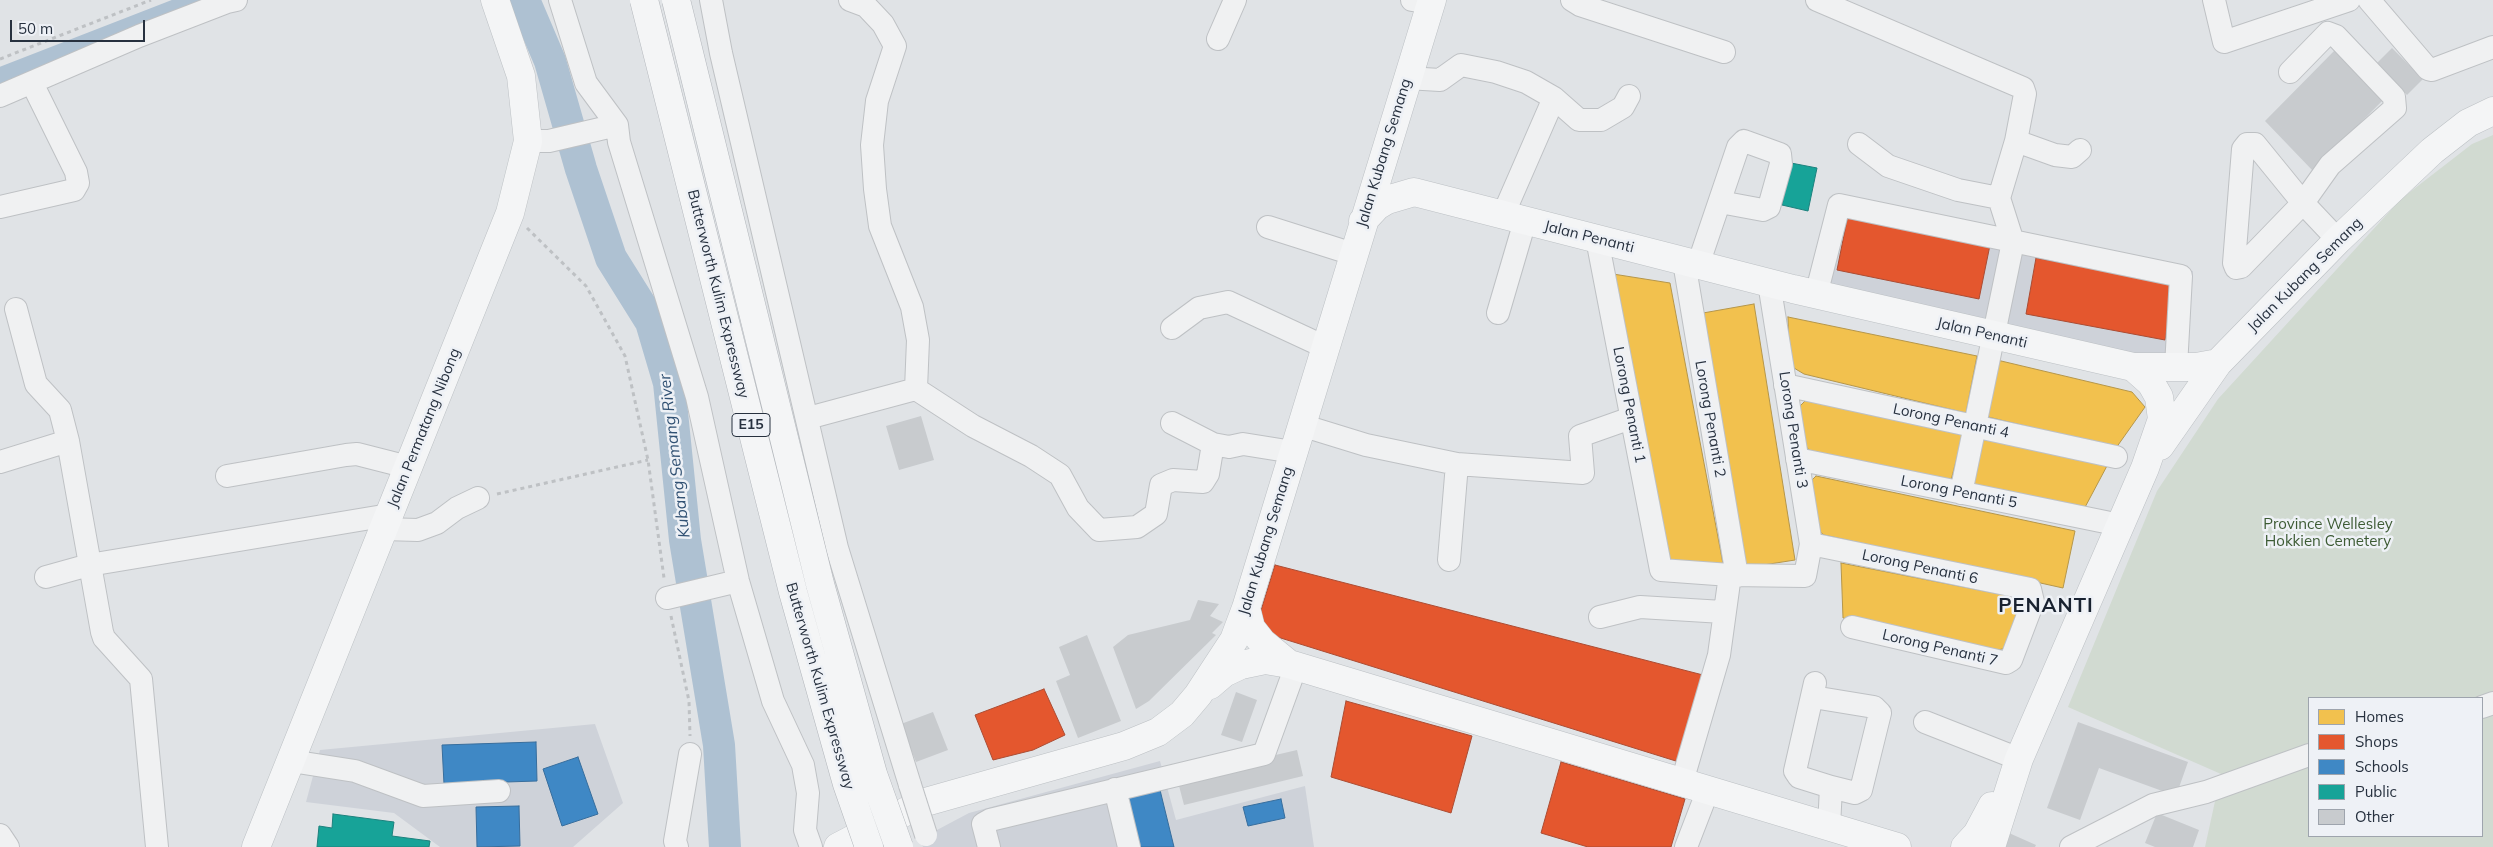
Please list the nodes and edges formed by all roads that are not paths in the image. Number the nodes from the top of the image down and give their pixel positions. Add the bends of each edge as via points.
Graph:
1 (236, 0) edge
2 (495, 0) edge
3 (560, 0) edge
4 (644, 0) edge
5 (676, 0) edge
6 (711, 0) edge
7 (850, 0) edge
8 (1235, 0) edge
9 (1572, 0) edge
10 (1817, 0) edge
11 (2214, 0) edge
12 (2349, 0) edge
13 (2369, 0) edge
14 (1425, 1) edge
15 (1218, 39) dead end
16 (2493, 47) edge
17 (1724, 52) dead end
18 (2290, 72) dead end
19 (1407, 78) junction
20 (32, 83) junction
21 (0, 96) edge
22 (1629, 96) dead end
23 (1554, 98) junction
24 (2493, 111) edge
25 (611, 126) junction
26 (1390, 134) junction
27 (539, 141) junction
28 (2016, 141) junction
29 (1859, 144) dead end
30 (2080, 150) dead end
31 (1414, 192) junction
32 (1999, 198) junction
33 (1720, 202) dead end
34 (2303, 203) junction
35 (0, 207) edge
36 (1514, 218) junction
37 (1363, 221) junction
38 (1268, 227) dead end
39 (1597, 239) junction
40 (2338, 240) junction
41 (2013, 242) junction
42 (1353, 254) junction
43 (1691, 263) junction
44 (1769, 283) junction
45 (1816, 295) junction
46 (16, 309) dead end
47 (1498, 313) dead end
48 (1172, 328) dead end
49 (1994, 335) junction
50 (1325, 347) junction
51 (2218, 363) junction
52 (2133, 367) junction
53 (2176, 367) junction
54 (1785, 385) junction
55 (916, 389) junction
56 (808, 418) junction
57 (1631, 418) junction
58 (1172, 423) dead end
59 (1301, 425) junction
60 (1975, 426) junction
61 (68, 441) junction
62 (1213, 444) junction
63 (1293, 452) junction
64 (2116, 457) dead end
65 (1797, 459) junction
66 (0, 462) edge
67 (1457, 464) junction
68 (408, 467) junction
69 (2145, 468) junction
70 (228, 476) dead end
71 (1962, 493) junction
72 (478, 498) road end
73 (386, 522) junction
74 (2120, 525) junction
75 (1811, 544) junction
76 (1449, 560) dead end
77 (89, 565) junction
78 (1733, 576) junction
79 (46, 577) dead end
80 (728, 583) junction
81 (2030, 590) joint
82 (672, 597) road end
83 (1246, 608) junction
84 (1724, 612) junction
85 (1600, 617) dead end
86 (1852, 627) dead end
87 (1292, 665) junction
88 (1198, 695) junction
89 (1925, 722) dead end
90 (690, 754) road end
91 (2308, 755) edge
92 (2019, 759) junction
93 (291, 761) junction
94 (1682, 782) junction
95 (981, 785) junction
96 (1831, 787) junction
97 (1115, 789) junction
98 (1708, 790) junction
99 (499, 791) dead end
100 (990, 820) junction
101 (1829, 827) junction
102 (0, 835) edge
103 (927, 841) edge
104 (8, 847) edge
105 (157, 847) edge
106 (256, 847) edge
107 (677, 847) edge
108 (811, 847) edge
109 (838, 847) edge
110 (869, 847) edge
111 (899, 847) edge
112 (989, 847) edge
113 (1129, 847) edge
114 (1686, 847) edge
115 (1897, 847) edge
116 (1965, 847) edge
117 (1991, 847) edge
118 (2071, 847) edge

1 - 20 street via 139,36
2 - 27 main road, Jalan Permatang Nibong
3 - 25 street via 586,83
4 - 110 main road, Butterworth Kulim Expressway / E15, bridge via 793,592 847,784
5 - 111 main road, Butterworth Kulim Expressway / E15, bridge via 820,584 873,774
6 - 56 street
7 - 55 street via 866,6 883,24 895,46 877,101 872,145 874,189 880,226 912,307 918,340
8 - 15 street
9 - 17 street
10 - 28 street via 2023,88 2025,94
11 - 12 street via 2224,42
13 - 16 street via 2424,66 2432,70
14 - 19 main road, Jalan Kubang Semang
18 - 34 street via 2328,33 2336,36 2394,97 2395,108 2330,165
19 - 23 street via 1440,80 1460,65 1526,82
19 - 26 main road, Jalan Kubang Semang
20 - 21 street
20 - 35 street via 78,182 74,190
22 - 23 street via 1623,107 1601,120 1579,120
23 - 36 street
24 - 40 main road, Jalan Kubang Semang via 2468,123 2432,151
25 - 27 street
25 - 80 street via 619,142 697,398
26 - 31 main road via 1391,158
26 - 37 main road, Jalan Kubang Semang
27 - 68 main road, Jalan Permatang Nibong
28 - 30 street via 2055,155 2072,157
28 - 32 street
29 - 32 street via 1888,166 1958,190
31 - 36 main road, Jalan Penanti
31 - 37 main road via 1387,200
32 - 41 street
33 - 43 street
34 - 34 street via 2241,267 2236,268 2243,149 2247,144 2255,144
34 - 40 street
36 - 39 main road, Jalan Penanti
36 - 47 street
37 - 42 main road, Jalan Kubang Semang
38 - 42 street
39 - 43 main road, Jalan Penanti
39 - 57 street, Lorong Penanti 1
40 - 51 main road, Jalan Kubang Semang
41 - 45 street via 1839,205
41 - 49 street
41 - 53 street via 2181,276
42 - 50 main road, Jalan Kubang Semang
43 - 44 main road, Jalan Penanti
43 - 78 street, Lorong Penanti 2
44 - 45 main road, Jalan Penanti
44 - 54 street, Lorong Penanti 3
45 - 49 main road, Jalan Penanti
46 - 61 street via 36,384 60,410
48 - 50 street via 1199,308 1228,302
49 - 52 main road, Jalan Penanti
49 - 60 street
50 - 59 main road, Jalan Kubang Semang
51 - 53 main road
51 - 69 main road, Jalan Kubang Semang
52 - 53 main road
52 - 69 main road, Jalan Penanti via 2151,383 2159,397 2162,419
54 - 60 street, Lorong Penanti 4
54 - 65 street, Lorong Penanti 3
55 - 56 street
55 - 62 street via 973,426 1060,475 1078,508 1099,530 1137,527 1156,514 1161,485 1173,480 1202,482 1208,474
56 - 103 street, bridge via 837,548
57 - 67 street via 1580,436 1583,473
57 - 78 street, Lorong Penanti 1 via 1660,570
58 - 62 street
59 - 63 main road, Jalan Kubang Semang
59 - 67 street via 1366,445
60 - 64 street, Lorong Penanti 4
60 - 71 street
61 - 66 street
61 - 77 street
62 - 63 street via 1229,447 1243,444
63 - 83 main road, Jalan Kubang Semang
65 - 71 street, Lorong Penanti 5
65 - 75 street, Lorong Penanti 3
67 - 76 street
68 - 70 street via 356,454
68 - 73 main road, Jalan Permatang Nibong
69 - 74 main road, Jalan Penanti
71 - 74 street, Lorong Penanti 5
72 - 73 street via 457,508 437,524 418,530
73 - 77 street
73 - 93 main road, Jalan Permatang Nibong
74 - 92 main road, Jalan Penanti
75 - 78 street, Lorong Penanti 3 via 1805,576
75 - 81 street, Lorong Penanti 6
77 - 79 street
77 - 105 street via 104,638 141,679
78 - 84 street, Lorong Penanti 2
80 - 82 street
80 - 108 street via 773,701 803,765 808,793 805,830
81 - 86 street, Lorong Penanti 7 via 2033,602 2011,660 2006,663
83 - 87 main road via 1251,628 1262,642
83 - 88 main road, Jalan Kubang Semang via 1234,640
84 - 85 street via 1640,607
84 - 94 street, Lorong Penanti 2 via 1719,655
87 - 88 main road via 1265,660 1241,664 1224,673
87 - 94 main road
87 - 97 street via 1264,754
88 - 95 main road, Jalan Kubang Semang via 1182,714 1158,732 1124,746
89 - 92 street
90 - 107 street via 675,841
91 - 118 street via 2206,792 2153,805
92 - 116 main road, Jalan Penanti via 1977,834
92 - 117 main road, Jalan Penanti
93 - 99 street via 355,771 423,796
93 - 106 main road, Jalan Permatang Nibong
94 - 98 main road
95 - 100 street
95 - 109 main road, Jalan Kubang Semang via 922,803
96 - 96 street via 1855,792 1861,790 1880,713 1874,707 1814,689 1795,772 1799,777
96 - 101 street
97 - 100 street
97 - 113 street
98 - 101 main road
98 - 114 street
100 - 112 street via 984,824
101 - 115 main road
102 - 104 street

